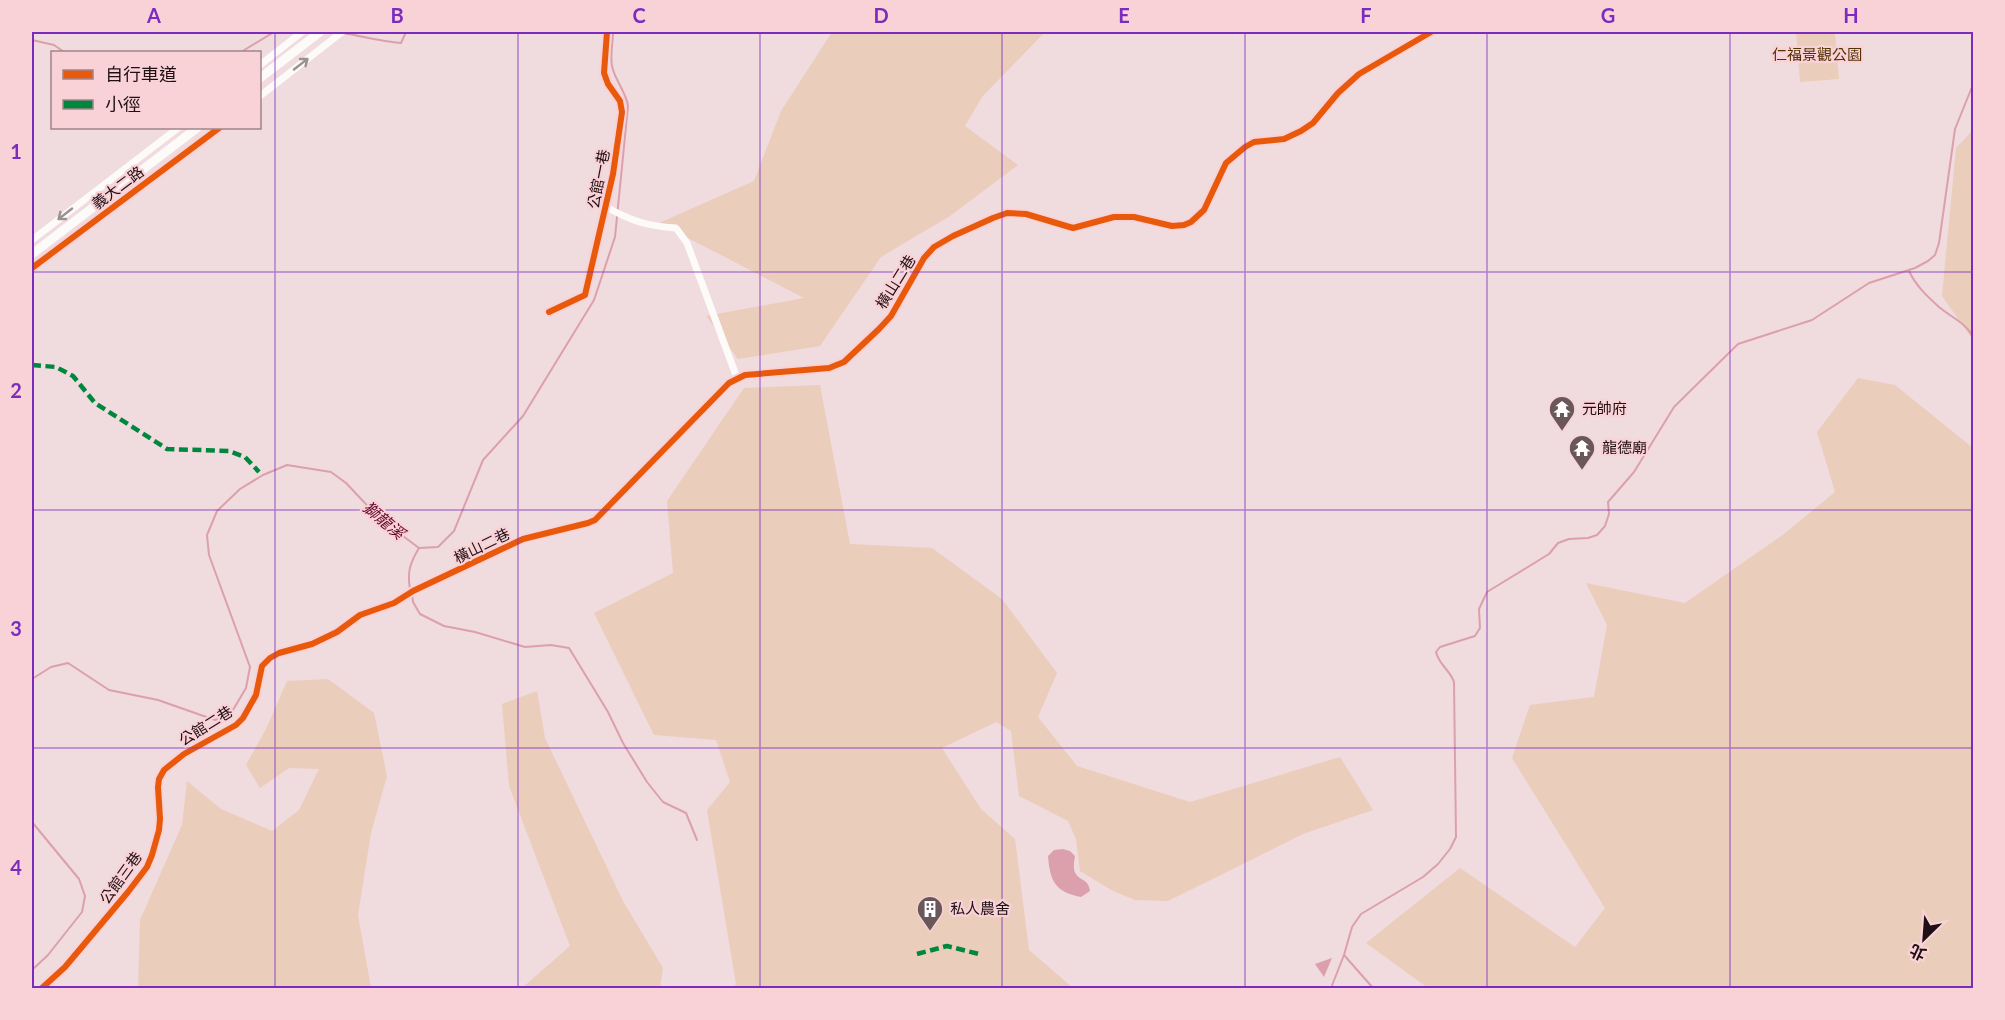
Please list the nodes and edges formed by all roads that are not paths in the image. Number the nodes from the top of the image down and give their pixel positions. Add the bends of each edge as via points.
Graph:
1 (303, 32) edge
2 (320, 32) edge
3 (342, 32) edge
4 (607, 32) edge
5 (1431, 32) edge
6 (261, 63) edge
7 (261, 77) edge
8 (261, 95) edge
9 (177, 129) edge
10 (196, 129) edge
11 (218, 129) edge
12 (609, 208) junction
13 (32, 240) edge
14 (32, 254) edge
15 (32, 268) edge
16 (549, 312) dead end
17 (737, 378) junction
18 (410, 593) joint
19 (174, 761) joint
20 (42, 988) edge

1 - 6 street
2 - 7 street
8 -> 3 street
4 - 12 street, 公館一巷 via 604,73 622,112
5 - 17 street, 橫山二巷 via 1359,74 1301,131 1284,139 1247,145 1230,159 1204,210 1191,222 1172,226 1134,217 1114,217 1073,228 1026,214 1007,213 934,248 924,258 891,316 844,362 829,368
9 -> 13 street, 義大二路
10 - 14 street, 義大二路
11 - 15 street, 義大二路
12 - 16 street, 公館一巷 via 585,295
12 - 17 street, 公館一巷 via 650,226 676,228 687,243
17 - 18 street, 橫山二巷 via 595,520 523,539
18 - 19 street, 公館二巷 via 360,615 312,644 270,658 262,666 256,694 243,718
19 - 20 street, 公館三巷 via 159,779 159,830 147,867 65,967

